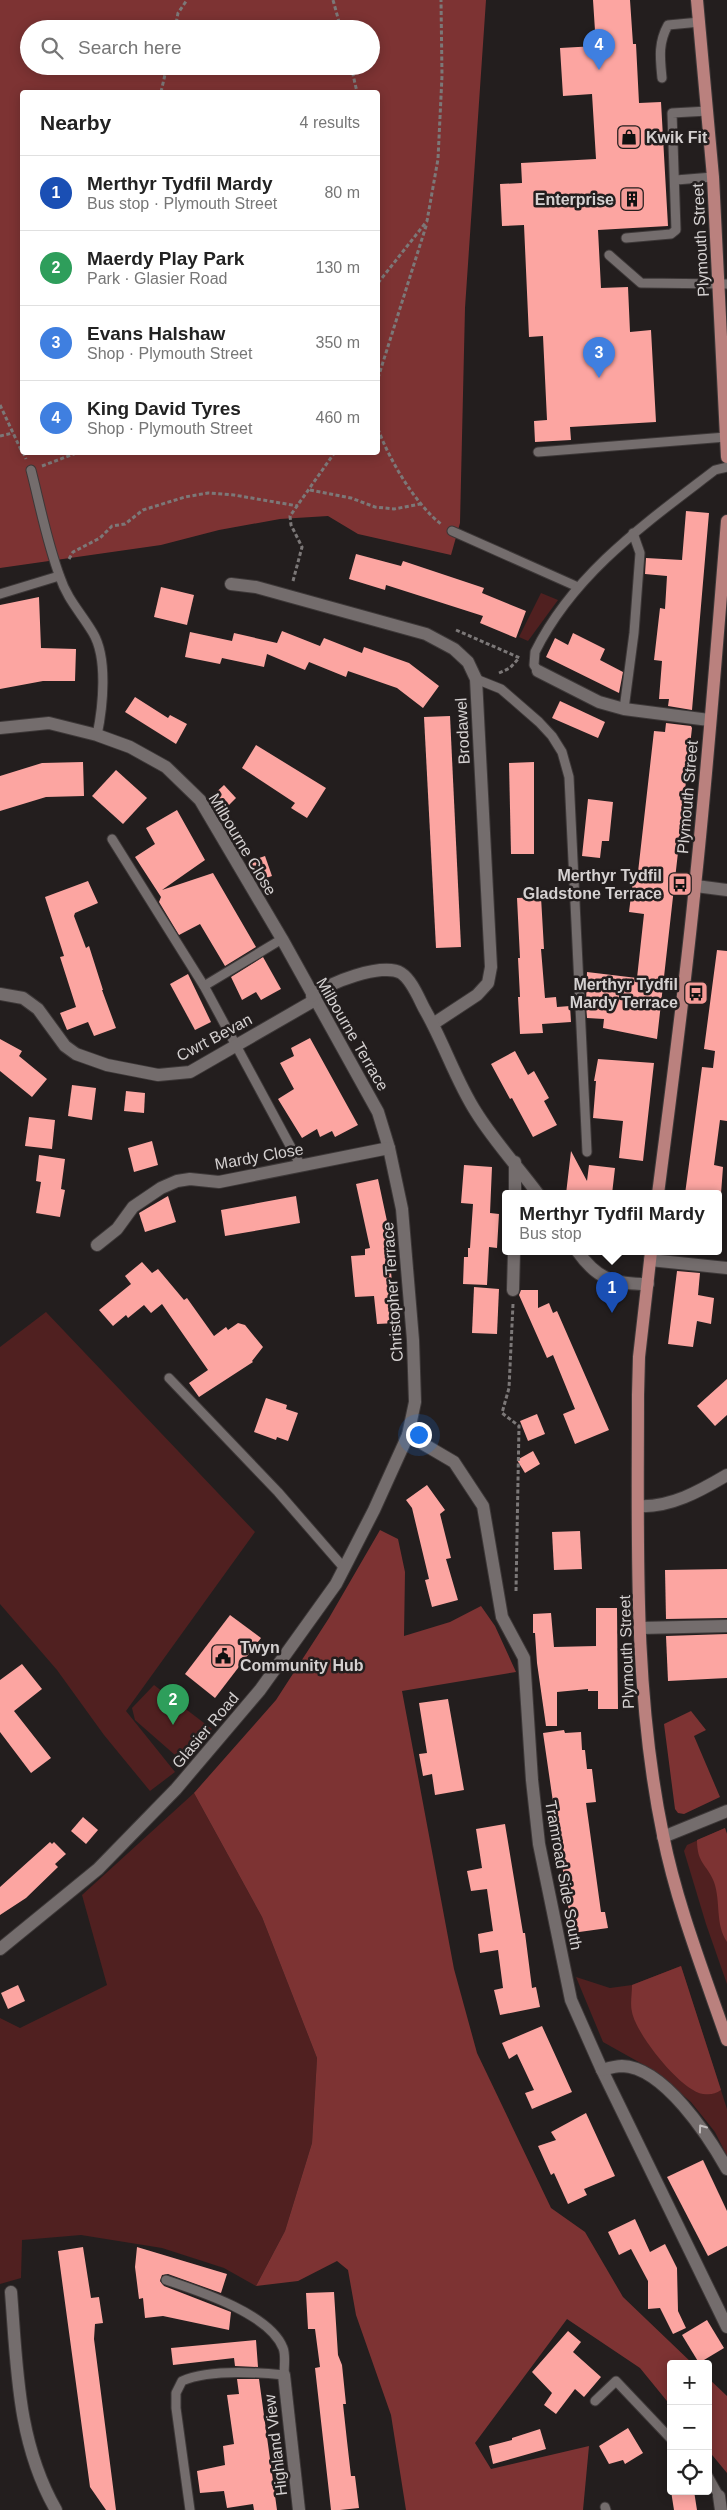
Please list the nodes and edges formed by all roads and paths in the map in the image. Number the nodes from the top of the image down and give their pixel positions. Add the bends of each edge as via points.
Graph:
1 (187, 0) edge
2 (333, 0) edge
3 (441, 0) edge
4 (697, 0) edge
5 (177, 20) edge
6 (339, 20) edge
7 (700, 22) junction
8 (165, 75) edge
9 (352, 75) edge
10 (662, 78) dead end
11 (162, 90) edge
12 (356, 90) edge
13 (708, 111) junction
14 (713, 177) junction
15 (676, 180) junction
16 (427, 222) junction
17 (626, 238) dead end
18 (609, 255) dead end
19 (380, 281) edge
20 (723, 284) edge
21 (380, 372) edge
22 (0, 405) edge
23 (380, 432) edge
24 (13, 433) junction
25 (0, 436) edge
26 (726, 437) edge
27 (20, 448) edge
28 (538, 452) dead end
29 (71, 455) edge
30 (334, 455) edge
31 (727, 457) edge
32 (727, 467) edge
33 (31, 470) joint
34 (310, 490) junction
35 (420, 504) junction
36 (298, 506) junction
37 (727, 521) edge
38 (452, 531) joint
39 (633, 532) junction
40 (59, 576) junction
41 (231, 584) dead end
42 (578, 586) junction
43 (0, 594) edge
44 (288, 596) junction
45 (426, 634) junction
46 (538, 646) junction
47 (520, 658) junction
48 (538, 671) joint
49 (476, 679) junction
50 (624, 710) junction
51 (709, 720) junction
52 (0, 728) edge
53 (97, 735) junction
54 (112, 840) dead end
55 (696, 886) junction
56 (727, 890) edge
57 (282, 939) junction
58 (204, 986) junction
59 (0, 994) edge
60 (313, 998) junction
61 (433, 1024) junction
62 (236, 1045) junction
63 (389, 1148) junction
64 (587, 1152) dead end
65 (515, 1162) junction
66 (301, 1166) junction
67 (515, 1190) edge
68 (535, 1190) edge
69 (658, 1190) edge
70 (96, 1245) dead end
71 (514, 1255) edge
72 (580, 1255) edge
73 (651, 1256) edge
74 (727, 1268) edge
75 (648, 1284) junction
76 (513, 1290) joint
77 (169, 1378) dead end
78 (408, 1435) junction
79 (726, 1477) edge
80 (638, 1506) junction
81 (344, 1568) junction
82 (515, 1601) dead end
83 (727, 1626) edge
84 (640, 1628) junction
85 (727, 1811) edge
86 (663, 1837) junction
87 (0, 1949) edge
88 (727, 2040) edge
89 (602, 2070) junction
90 (727, 2170) edge
91 (166, 2280) dead end
92 (11, 2292) dead end
93 (727, 2327) edge
94 (284, 2375) junction
95 (595, 2401) dead end
96 (667, 2434) edge
97 (712, 2483) edge
98 (719, 2496) joint
99 (56, 2510) edge
100 (190, 2510) edge
101 (299, 2510) edge
102 (721, 2510) edge

1 - 5 path
2 - 6 path
3 - 16 path via 438,159
4 - 7 main road, Plymouth Street
7 - 10 lane via 668,25 660,53
7 - 13 main road, Plymouth Street
8 - 11 path
9 - 12 path
13 - 14 main road, Plymouth Street
13 - 15 lane via 672,113
14 - 15 lane
14 - 20 main road, Plymouth Street
15 - 17 lane via 676,230 671,234
16 - 19 path
16 - 21 path
18 - 20 lane via 641,283
20 - 26 main road, Plymouth Street
22 - 24 path
23 - 35 path via 406,484
24 - 25 path
24 - 27 path
26 - 28 lane
26 - 31 main road, Plymouth Street
29 - 33 path
30 - 34 path
32 - 39 lane via 715,470
33 - 40 lane
34 - 35 path via 351,498 375,507 394,509
34 - 36 path
35 - 38 path
36 - 40 path via 234,495 208,493 185,497 143,510 125,524 112,526 100,538 73,552
36 - 44 path via 290,516 302,547
37 - 51 main road, Plymouth Street via 718,655
38 - 42 lane
39 - 42 lane
39 - 50 lane via 640,553
40 - 43 lane
40 - 53 lane via 102,654 101,714
41 - 44 street, Brodawel
42 - 46 lane
44 - 45 street, Brodawel
45 - 47 path via 438,627 451,627
45 - 49 street, Brodawel via 454,649 468,662
46 - 47 path via 531,644
46 - 48 lane via 532,658
47 - 49 path via 510,668
48 - 50 street via 599,702
49 - 61 street, Brodawel via 491,967 488,983 477,995
49 - 64 lane via 501,689 539,722 562,752 569,777
50 - 51 street
51 - 55 main road, Plymouth Street
52 - 53 street, Milbourne Close via 49,723
53 - 57 street, Milbourne Close via 130,747 166,767 200,800
54 - 58 lane
55 - 56 street
55 - 69 main road, Plymouth Street
57 - 58 lane
57 - 60 street, Milbourne Terrace
58 - 62 lane
59 - 62 street, Cwrt Bevan via 23,998 38,1009 65,1046 76,1054 140,1072 176,1075 190,1072
60 - 61 street, Cwrt Bevan via 320,990 375,970 393,969 408,979
60 - 62 street, Cwrt Bevan
60 - 63 street, Milbourne Terrace via 378,1112
61 - 65 street, Cwrt Bevan via 476,1112
62 - 66 lane
63 - 66 street, Mardy Close
63 - 78 street, Christopher Terrace via 402,1209 413,1340 414,1402
65 - 67 street
65 - 68 street, Cwrt Bevan
66 - 70 street, Mardy Close via 219,1182 177,1181 133,1207 117,1229
71 - 76 street
72 - 75 street via 593,1270 607,1279
73 - 74 street
73 - 75 main road, Plymouth Street
75 - 80 main road, Plymouth Street via 639,1357
76 - 82 path via 509,1388 502,1413 519,1426
77 - 81 lane via 278,1492
78 - 81 street, Glasier Road
78 - 89 street, Tramroad Side South via 454,1462 483,1506 502,1617 524,1658 539,1844 555,1931 572,2000
79 - 80 street via 673,1502
80 - 84 main road, Plymouth Street
81 - 87 street, Glasier Road via 260,1690 176,1789 98,1869
83 - 84 street
84 - 86 main road, Plymouth Street via 644,1707
85 - 86 street
86 - 88 main road, Plymouth Street via 687,1923
90 -> 89 street via 695,2118 659,2083 623,2066
89 - 93 street, Tramroad Side South
91 - 94 lane via 233,2304 271,2332 284,2349
92 - 99 street via 21,2410 28,2444 44,2490
94 - 100 lane via 196,2375 182,2381 176,2393 176,2408
94 - 101 street, Highland View
95 - 96 lane via 616,2380
97 - 98 lane
98 - 102 street

